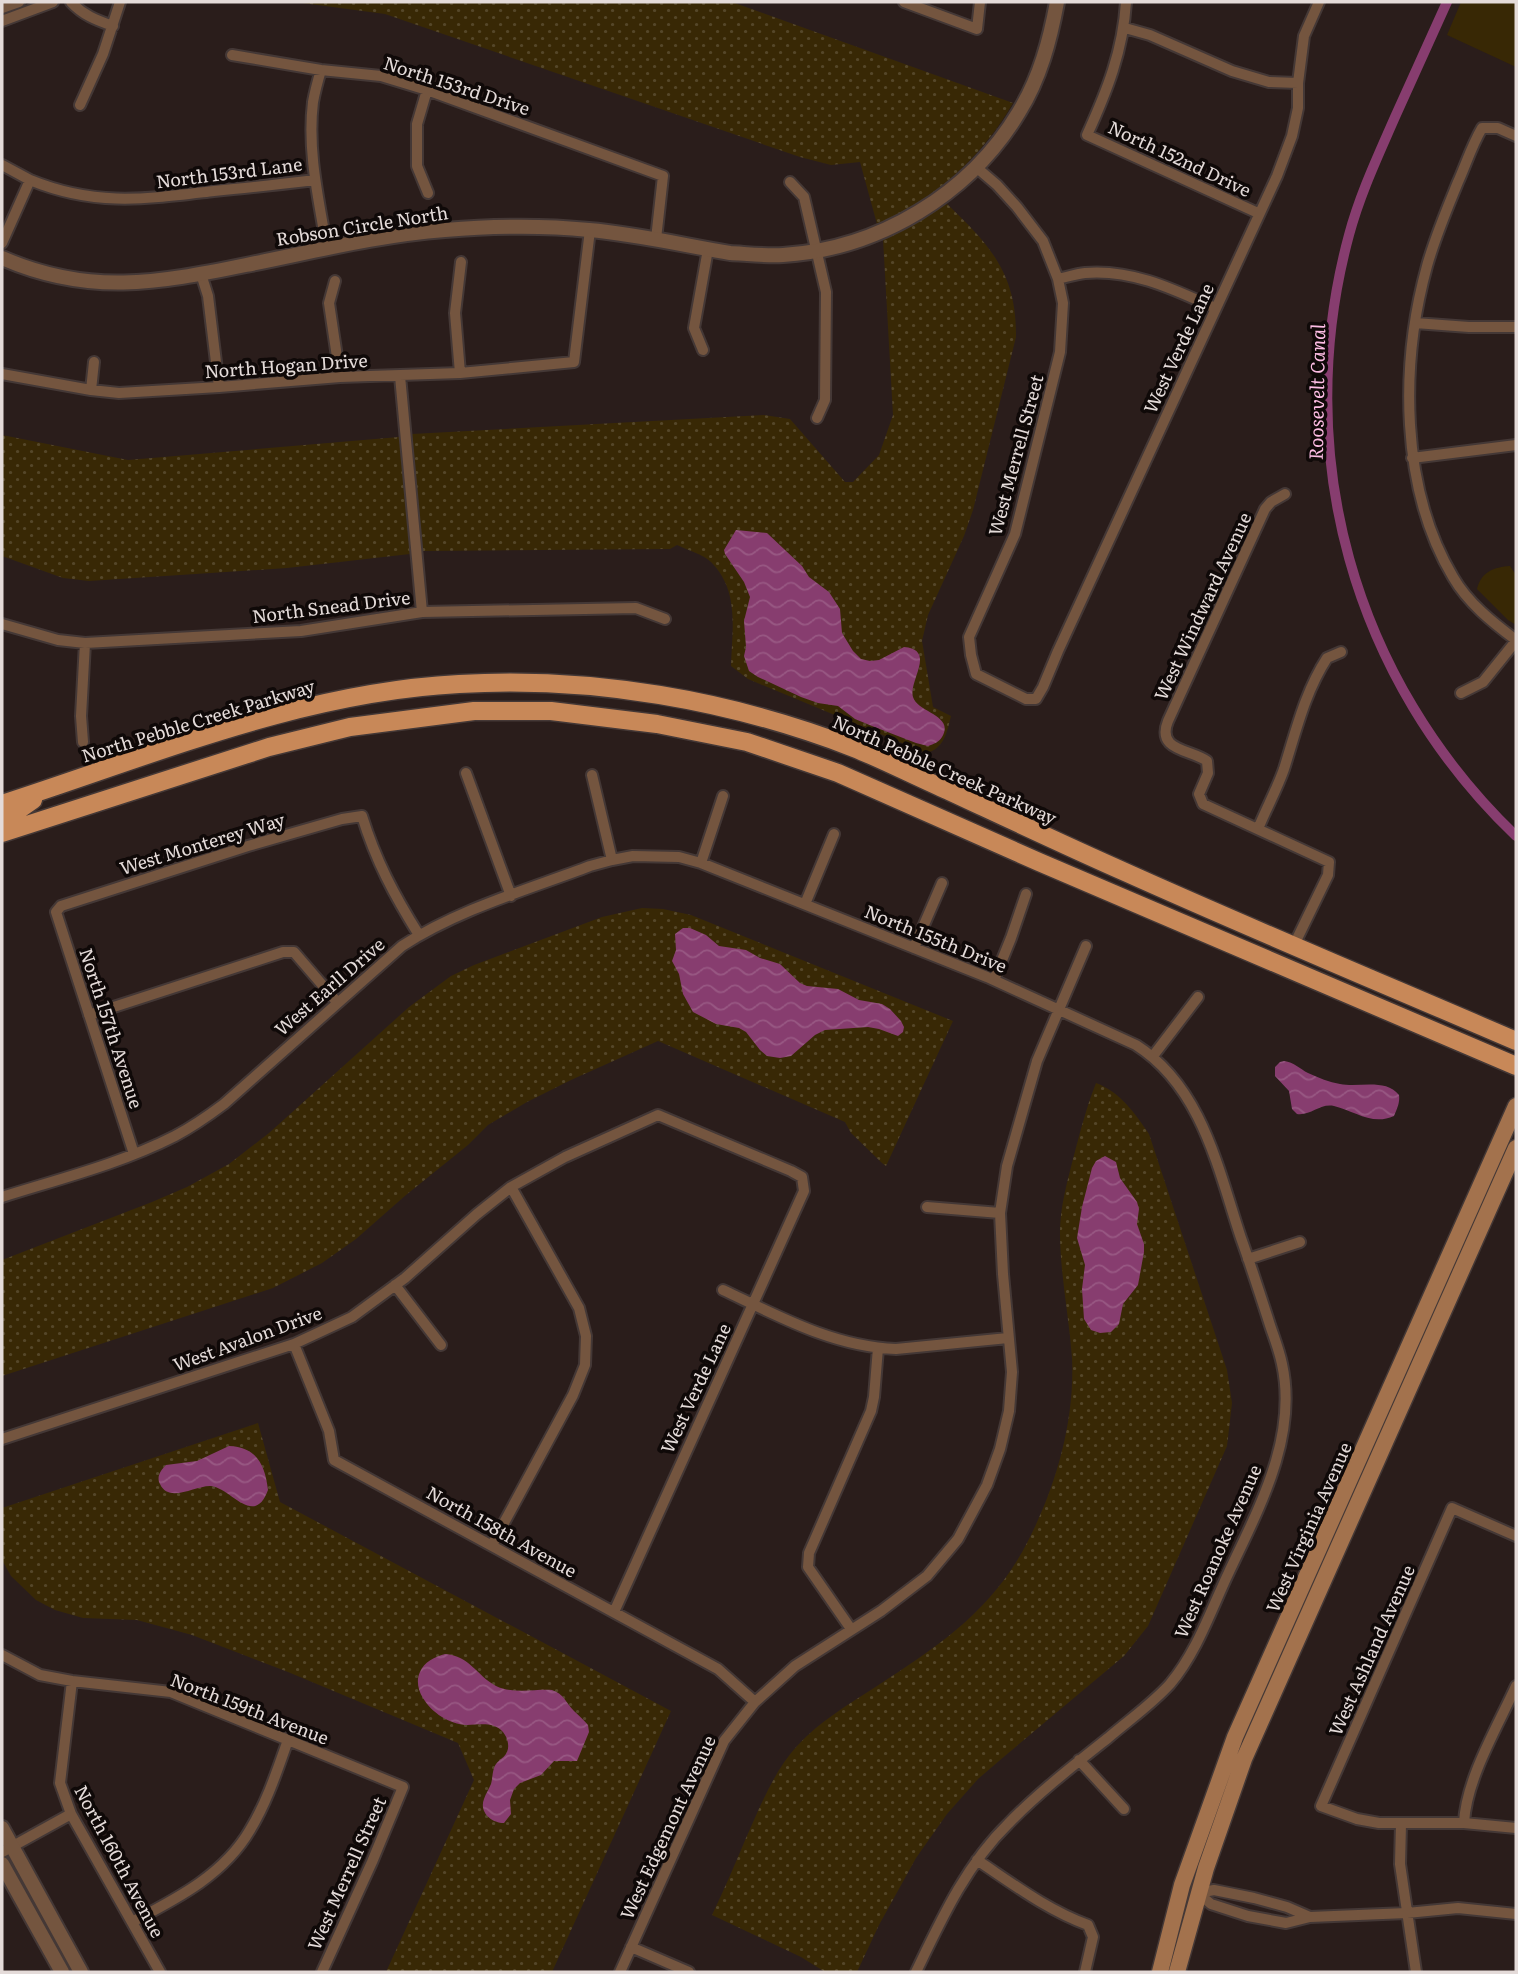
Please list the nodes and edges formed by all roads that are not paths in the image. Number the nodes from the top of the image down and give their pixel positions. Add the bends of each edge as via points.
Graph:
1 (19, 2) edge
2 (53, 2) edge
3 (71, 2) edge
4 (120, 2) edge
5 (904, 2) edge
6 (980, 2) edge
7 (1057, 2) edge
8 (1126, 2) edge
9 (1320, 2) edge
10 (2, 8) edge
11 (2, 21) edge
12 (113, 26) junction
13 (1125, 28) junction
14 (232, 54) dead end
15 (321, 70) junction
16 (1298, 83) junction
17 (426, 90) junction
18 (80, 105) dead end
19 (1516, 136) edge
20 (2, 165) edge
21 (976, 167) junction
22 (30, 180) junction
23 (315, 180) junction
24 (790, 182) dead end
25 (428, 192) dead end
26 (1258, 213) junction
27 (590, 230) junction
28 (656, 239) junction
29 (2, 243) edge
30 (327, 249) junction
31 (708, 249) junction
32 (817, 250) junction
33 (2, 258) edge
34 (461, 262) dead end
35 (201, 274) junction
36 (1058, 279) junction
37 (335, 281) dead end
38 (1215, 308) junction
39 (1415, 323) junction
40 (1516, 327) edge
41 (703, 349) dead end
42 (94, 362) dead end
43 (460, 373) junction
44 (2, 374) edge
45 (400, 376) junction
46 (340, 377) junction
47 (219, 387) junction
48 (91, 390) junction
49 (817, 418) dead end
50 (1516, 445) edge
51 (1412, 458) junction
52 (1285, 494) dead end
53 (422, 612) junction
54 (665, 619) dead end
55 (2, 624) edge
56 (1516, 641) edge
57 (85, 643) junction
58 (1341, 652) dead end
59 (1461, 693) dead end
60 (1036, 699) joint
61 (83, 742) dead end
62 (466, 773) dead end
63 (592, 775) dead end
64 (39, 792) junction
65 (723, 796) dead end
66 (2, 804) edge
67 (2, 818) edge
68 (1258, 829) junction
69 (2, 833) edge
70 (834, 834) dead end
71 (1050, 838) junction
72 (612, 860) junction
73 (1039, 862) junction
74 (701, 863) junction
75 (942, 883) dead end
76 (1026, 894) dead end
77 (511, 896) junction
78 (805, 904) junction
79 (56, 912) joint
80 (419, 935) junction
81 (1294, 945) junction
82 (1086, 946) dead end
83 (914, 948) junction
84 (1285, 967) junction
85 (993, 980) junction
86 (1198, 997) dead end
87 (337, 1002) junction
88 (1058, 1009) junction
89 (89, 1015) junction
90 (1516, 1041) edge
91 (1153, 1056) junction
92 (1516, 1066) edge
93 (1516, 1107) edge
94 (658, 1115) joint
95 (1516, 1148) edge
96 (134, 1154) junction
97 (511, 1187) junction
98 (2, 1197) edge
99 (927, 1207) dead end
100 (1000, 1213) junction
101 (1300, 1242) dead end
102 (1248, 1259) junction
103 (395, 1286) junction
104 (723, 1290) dead end
105 (753, 1304) junction
106 (1008, 1338) junction
107 (294, 1344) junction
108 (441, 1345) dead end
109 (878, 1348) junction
110 (2, 1439) edge
111 (1516, 1536) edge
112 (492, 1545) junction
113 (614, 1612) junction
114 (852, 1629) junction
115 (2, 1656) edge
116 (72, 1681) junction
117 (1516, 1686) edge
118 (755, 1702) junction
119 (288, 1740) junction
120 (1079, 1760) junction
121 (402, 1787) joint
122 (1124, 1810) dead end
123 (71, 1814) junction
124 (1464, 1823) junction
125 (1401, 1824) junction
126 (2, 1828) edge
127 (1516, 1828) edge
128 (7, 1849) edge
129 (977, 1860) junction
130 (2, 1864) edge
131 (1198, 1893) junction
132 (1260, 1899) junction
133 (1407, 1913) junction
134 (1516, 1914) edge
135 (1255, 1917) junction
136 (1310, 1917) junction
137 (132, 1922) junction
138 (631, 1947) junction
139 (62, 1972) edge
140 (80, 1972) edge
141 (160, 1972) edge
142 (322, 1972) edge
143 (620, 1972) edge
144 (689, 1972) edge
145 (916, 1972) edge
146 (1086, 1972) edge
147 (1160, 1972) edge
148 (1177, 1972) edge
149 (1416, 1972) edge

1 - 10 street
2 - 11 street
3 - 12 street via 92,19
4 - 12 street
5 - 6 street via 978,29
7 - 21 street, Robson Circle North via 1049,43 1028,96 1009,128
8 - 13 street
9 - 16 street, West Verde Lane via 1304,36
12 - 18 street
13 - 16 street via 1232,71 1269,82
13 - 26 street, North 152nd Drive via 1105,96 1087,135
14 - 15 street, North 153rd Drive
15 - 17 street, North 153rd Drive via 381,76
15 - 23 street via 313,100
16 - 26 street, West Verde Lane via 1292,136
17 - 25 street via 417,124 417,166
17 - 28 street, North 153rd Drive via 663,176
19 - 39 street via 1482,128 1437,232
20 - 22 street, North 153rd Lane
21 - 32 street, Robson Circle North via 936,201 885,230
21 - 36 street, West Merrell Street via 998,185 1043,241
22 - 23 street, North 153rd Lane via 70,194 127,200
22 - 29 street
23 - 30 street
24 - 32 street via 804,197
26 - 38 street, West Verde Lane
27 - 28 street, Robson Circle North
27 - 30 street, Robson Circle North via 526,227 419,232
27 - 43 street, North Hogan Drive via 574,362
28 - 31 street, Robson Circle North
30 - 35 street, Robson Circle North
31 - 32 street, Robson Circle North via 769,255
31 - 41 street via 694,328
32 - 49 street via 826,292 825,400
33 - 35 street, Robson Circle North via 46,274 92,282 150,282
34 - 43 street via 455,313
35 - 47 street
36 - 38 street via 1085,274 1136,276
36 - 60 street, West Merrell Street via 1063,303 1060,352 1014,534 969,637 976,674
37 - 46 street via 329,303
38 - 60 street, West Verde Lane
39 - 40 street
39 - 51 street
42 - 48 street
43 - 45 street, North Hogan Drive
44 - 48 street, North Hogan Drive
45 - 46 street, North Hogan Drive
45 - 53 street
46 - 47 street, North Hogan Drive
47 - 48 street, North Hogan Drive via 119,393
50 - 51 street
51 - 56 street via 1427,520 1453,578 1488,619
52 - 68 street, West Windward Avenue via 1265,509 1165,729 1172,746 1207,761 1200,800
53 - 54 street, North Snead Drive via 636,608
53 - 57 street, North Snead Drive via 301,631
55 - 57 street, North Snead Drive
56 - 59 street via 1483,682
57 - 61 street
58 - 68 street via 1327,658 1308,694 1283,772
62 - 77 street
63 - 72 street
64 - 66 main road, North Pebble Creek Parkway
64 - 67 main road via 32,803
64 - 71 main road, North Pebble Creek Parkway via 327,701 458,684 524,683 635,691 776,721 877,758
65 - 74 street
68 - 81 street via 1329,862 1328,875
69 - 73 main road via 219,762 350,727 474,711 551,711 657,724 770,748 861,782
70 - 78 street
71 - 73 main road
71 - 81 main road, North Pebble Creek Parkway
72 - 74 street, West Earll Drive via 655,856
72 - 77 street, West Earll Drive
73 - 84 main road
74 - 78 street, North 155th Drive
75 - 83 street
76 - 85 street
77 - 80 street, West Earll Drive
78 - 83 street, North 155th Drive
79 - 80 street, West Monterey Way via 61,906 248,846 362,816 384,875
79 - 89 street, North 157th Avenue
80 - 87 street, West Earll Drive
81 - 84 main road
81 - 90 main road, North Pebble Creek Parkway
82 - 88 street, West Edgemont Avenue
83 - 85 street, North 155th Drive
84 - 92 main road
85 - 88 street, North 155th Drive
86 - 91 street
87 - 89 street via 294,952 283,951
87 - 96 street, West Earll Drive via 224,1104 177,1135
88 - 91 street, North 155th Drive
88 - 100 street, West Edgemont Avenue via 1032,1074 1007,1166
89 - 96 street, North 157th Avenue
91 - 102 street, West Roanoke Avenue via 1178,1083 1199,1117
93 - 147 main road, West Virginia Avenue via 1235,1737 1182,1885
94 - 97 street, West Avalon Drive
94 - 105 street, West Verde Lane via 802,1177 804,1191
95 - 131 main road, West Virginia Avenue via 1265,1708
96 - 98 street, West Earll Drive
97 - 103 street, West Avalon Drive
97 - 112 street via 579,1308 586,1336 585,1365
99 - 100 street
100 - 106 street, West Edgemont Avenue
101 - 102 street
102 - 120 street, West Roanoke Avenue via 1282,1364 1285,1418 1277,1457 1189,1657 1150,1703
103 - 107 street, West Avalon Drive via 352,1317
103 - 108 street
104 - 105 street
105 - 109 street via 819,1333
105 - 113 street, West Verde Lane
106 - 109 street
106 - 114 street, West Edgemont Avenue via 1012,1372 1009,1411 987,1485 958,1539 927,1576
107 - 110 street, West Avalon Drive
107 - 112 street, North 158th Avenue via 329,1431 334,1460
109 - 114 street via 871,1412 809,1553 808,1567
111 - 125 street, West Ashland Avenue via 1452,1508 1321,1806 1357,1819
112 - 113 street, North 158th Avenue
113 - 118 street, North 158th Avenue via 718,1669
114 - 118 street, West Edgemont Avenue via 795,1666
115 - 116 street, North 159th Avenue via 40,1675
116 - 119 street, North 159th Avenue via 171,1692
116 - 123 street, North 160th Avenue via 60,1783
117 - 124 street via 1471,1784
118 - 138 street, West Edgemont Avenue via 724,1741
119 - 121 street, North 159th Avenue
119 - 137 street via 265,1802 225,1862 179,1898
120 - 122 street
120 - 129 street, West Roanoke Avenue via 1007,1824
121 - 142 street, West Merrell Street
123 - 128 street
123 - 137 street, North 160th Avenue
124 - 125 street
124 - 127 street
125 - 133 street via 1400,1864
126 - 128 street
128 - 140 street
129 - 145 street, West Roanoke Avenue via 944,1912
129 - 146 street via 1033,1898 1088,1925 1093,1937
130 - 139 street
131 - 132 street via 1214,1889
131 - 135 street via 1211,1904
131 - 148 main road, West Virginia Avenue
132 - 135 street
132 - 136 street
133 - 134 street via 1458,1908
133 - 136 street
133 - 149 street
135 - 136 street via 1286,1923
137 - 141 street, North 160th Avenue
138 - 143 street, West Edgemont Avenue
138 - 144 street

